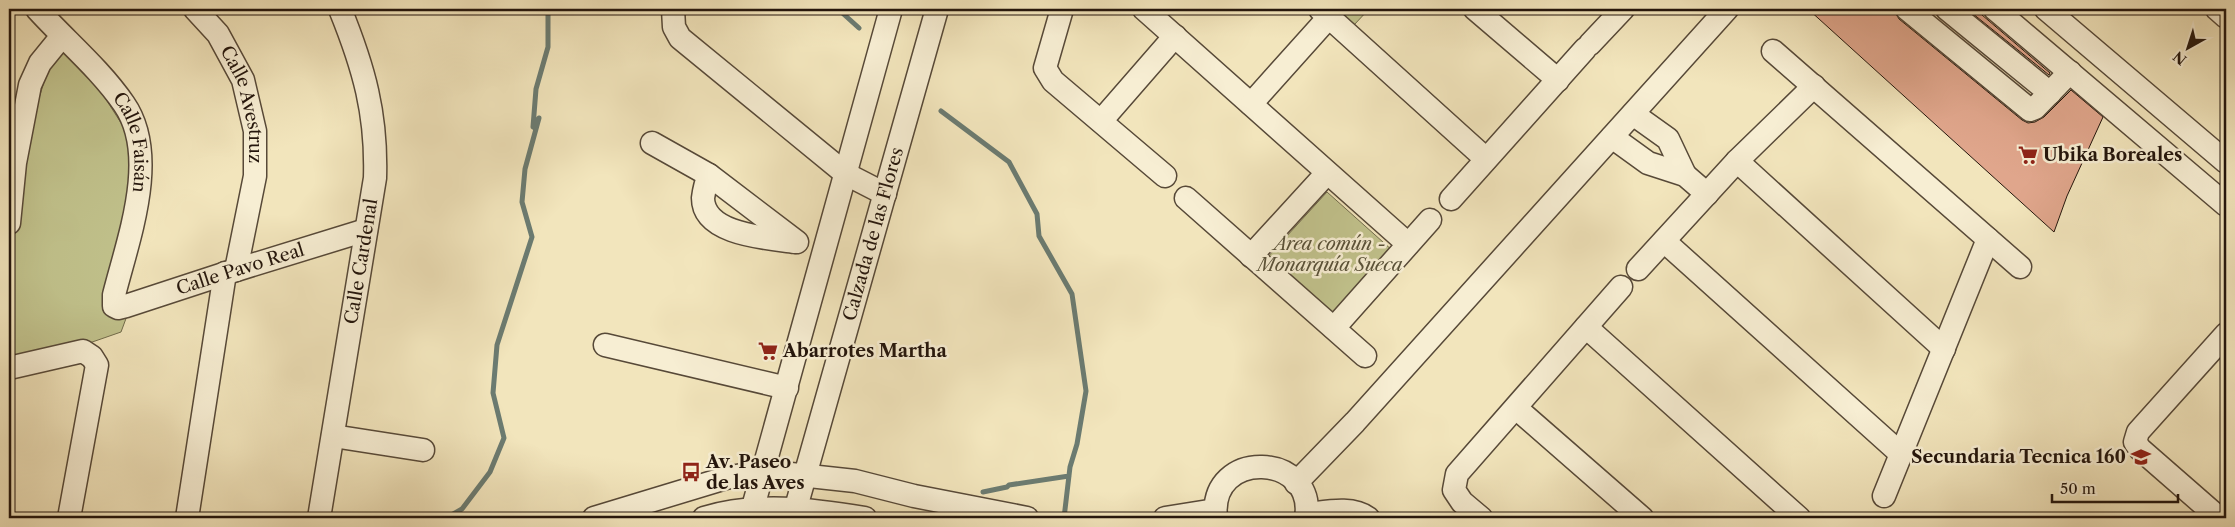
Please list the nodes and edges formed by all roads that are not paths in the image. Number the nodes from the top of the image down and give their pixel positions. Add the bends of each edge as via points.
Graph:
1 (37, 9) edge
2 (195, 9) edge
3 (340, 9) edge
4 (673, 9) edge
5 (891, 9) edge
6 (937, 9) edge
7 (1062, 9) edge
8 (1144, 9) edge
9 (1476, 9) edge
10 (1622, 9) edge
11 (1727, 9) edge
12 (1907, 9) edge
13 (1947, 9) edge
14 (2217, 9) edge
15 (2051, 10) edge
16 (2003, 11) edge
17 (1324, 13) edge
18 (2226, 17) edge
19 (62, 36) junction
20 (1175, 36) junction
21 (2031, 39) junction
22 (1773, 51) dead end
23 (2070, 72) junction
24 (1558, 80) junction
25 (1814, 86) junction
26 (2050, 93) junction
27 (1251, 104) junction
28 (1633, 114) junction
29 (1101, 121) junction
30 (2196, 136) junction
31 (1612, 137) junction
32 (652, 143) dead end
33 (1486, 159) junction
34 (1737, 161) junction
35 (2175, 161) junction
36 (2226, 162) edge
37 (1327, 173) junction
38 (846, 174) junction
39 (708, 175) junction
40 (1685, 175) junction
41 (1165, 176) dead end
42 (884, 194) junction
43 (1707, 194) junction
44 (1186, 198) dead end
45 (1451, 199) dead end
46 (2226, 205) edge
47 (1430, 220) dead end
48 (9, 223) edge
49 (366, 230) junction
50 (1988, 239) junction
51 (1664, 241) junction
52 (797, 242) junction
53 (1408, 244) junction
54 (825, 250) junction
55 (1251, 256) junction
56 (2020, 267) dead end
57 (1638, 269) dead end
58 (230, 271) junction
59 (1621, 287) dead end
60 (114, 306) joint
61 (1586, 327) junction
62 (1334, 328) junction
63 (2226, 334) edge
64 (605, 345) dead end
65 (1944, 349) junction
66 (1365, 356) dead end
67 (9, 368) edge
68 (787, 388) junction
69 (1516, 408) junction
70 (333, 436) junction
71 (423, 450) dead end
72 (1901, 454) junction
73 (763, 471) junction
74 (806, 474) junction
75 (1296, 482) junction
76 (1884, 496) dead end
77 (752, 513) edge
78 (795, 513) edge
79 (1215, 514) edge
80 (1307, 516) edge
81 (69, 518) edge
82 (187, 518) edge
83 (319, 518) edge
84 (594, 518) edge
85 (704, 518) edge
86 (865, 518) edge
87 (1026, 518) edge
88 (1165, 518) edge
89 (1368, 518) edge
90 (1481, 518) edge
91 (1642, 518) edge
92 (1799, 518) edge
93 (2217, 518) edge

1 - 19 street, Calle Faisán
2 - 58 street, Calle Avestruz via 218,34 243,80 255,131 256,176
3 - 49 street, Calle Cardenal via 362,68 376,147 375,178
4 - 38 street via 674,27 680,38
5 - 38 street
6 - 42 street, Calzada de las Flores
7 - 29 street via 1046,68 1053,81
8 - 20 street
9 - 24 street
10 - 24 street
11 - 28 street
12 - 26 street via 2030,110
13 - 26 street
14 - 18 street
15 - 21 street
15 - 30 street
16 - 21 street
17 - 27 street
17 - 33 street
19 - 48 street via 40,63 30,84 15,163
19 - 60 street, Calle Faisán via 125,105 139,136 138,198
20 - 27 street
20 - 29 street
21 - 23 street
22 - 25 street
23 - 26 street
23 - 35 street
24 - 33 street
25 - 34 street
25 - 50 street
27 - 37 street
28 - 31 street
28 - 40 street via 1668,139
29 - 41 street
30 - 35 street
30 - 36 street
31 - 40 street via 1648,162
31 - 75 street via 1362,415
32 - 39 street
33 - 45 street
34 - 43 street
34 - 65 street
35 - 46 street
37 - 53 street
37 - 55 street
38 - 42 street
38 - 54 street
39 - 52 street
39 - 52 street via 703,200 708,214 720,225 737,232
40 - 43 street
42 - 74 street, Calzada de las Flores
43 - 51 street
44 - 55 street
47 - 53 street
49 - 58 street, Calle Pavo Real
49 - 70 street, Calle Cardenal
50 - 56 street
50 - 65 street
51 - 57 street
51 - 72 street
52 - 54 street
53 - 62 street
54 - 68 street
55 - 62 street
58 - 60 street, Calle Pavo Real via 126,306
58 - 82 street, Calle Avestruz
59 - 61 street
61 - 69 street
61 - 92 street
62 - 66 street
63 - 93 street via 2138,432 2135,442
64 - 68 street
65 - 72 street
67 - 81 street via 83,351 92,356 97,365
68 - 73 street
69 - 90 street via 1457,474 1454,490 1462,502
69 - 91 street
70 - 71 street
70 - 83 street, Calle Cardenal
72 - 76 street
73 - 74 street
73 - 77 street
73 - 84 street via 726,478
74 - 78 street, Calzada de las Flores
74 - 87 street via 855,481
75 - 79 street via 1279,469 1268,466 1246,468 1224,485 1217,499
75 - 80 street via 1304,497
77 - 78 street
77 - 85 street
78 - 86 street
79 - 88 street
80 - 89 street via 1340,511

